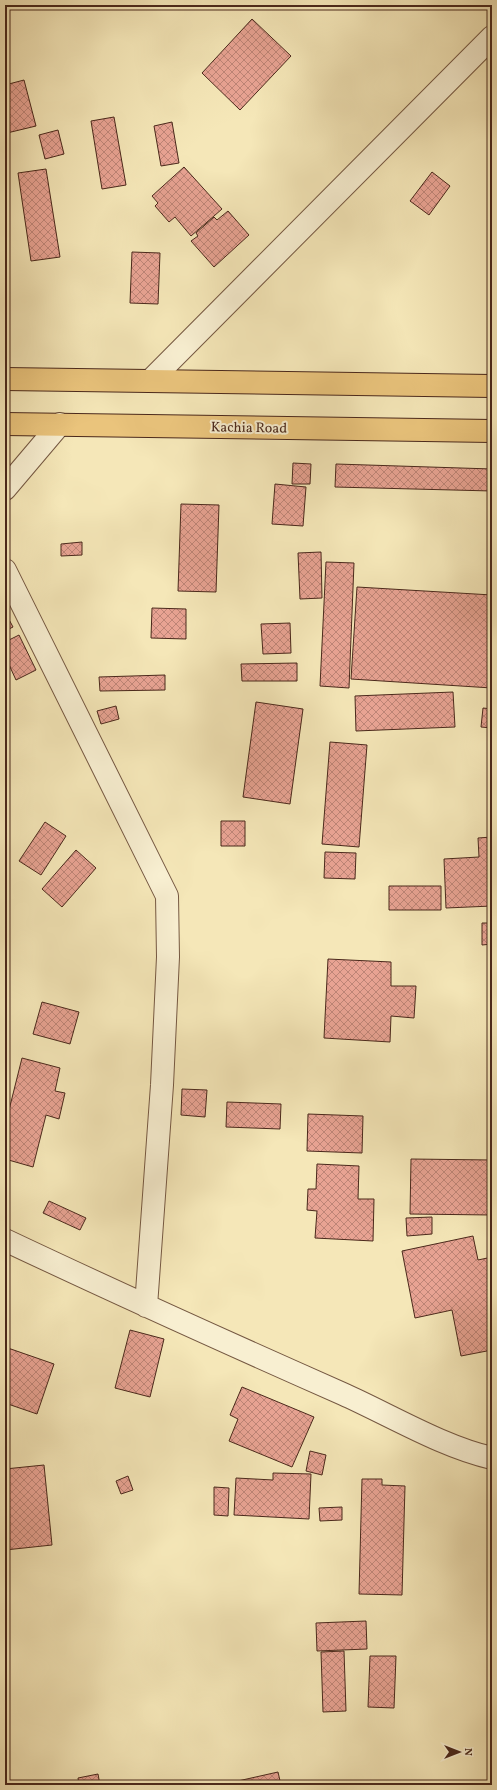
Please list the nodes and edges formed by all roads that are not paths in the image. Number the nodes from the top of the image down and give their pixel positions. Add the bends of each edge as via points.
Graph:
1 (492, 37) edge
2 (5, 379) edge
3 (150, 382) junction
4 (492, 386) edge
5 (5, 424) edge
6 (60, 424) junction
7 (492, 431) edge
8 (5, 489) edge
9 (5, 570) edge
10 (5, 1240) edge
11 (146, 1306) junction
12 (492, 1458) edge

1 - 3 street
2 - 3 main road
3 - 4 main road
5 - 6 main road, Kachia Road
6 - 7 main road, Kachia Road
6 - 8 street
9 - 11 street via 167,896 168,956 163,1078
10 - 11 street
11 - 12 street via 470,1453

